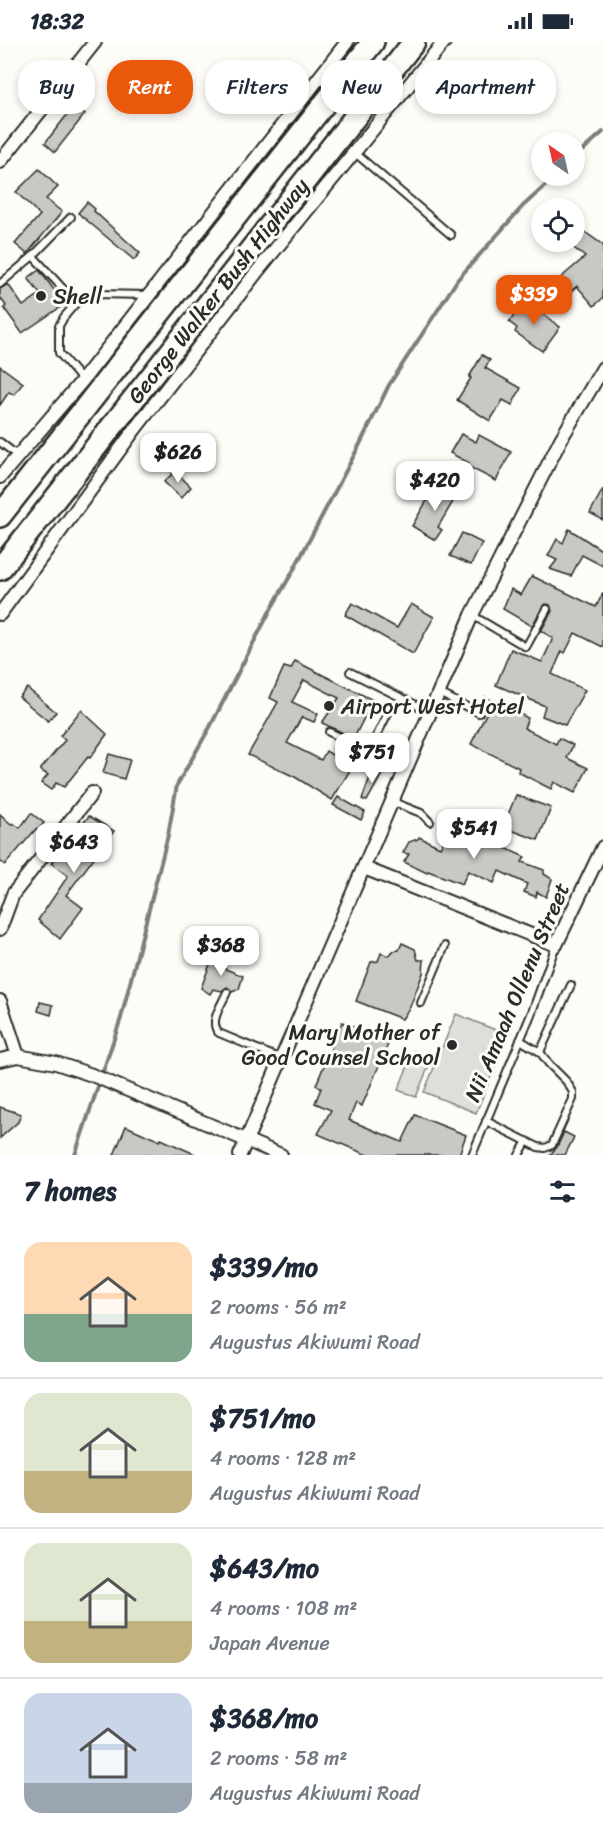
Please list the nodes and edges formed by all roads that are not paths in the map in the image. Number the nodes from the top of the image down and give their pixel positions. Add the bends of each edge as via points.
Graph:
1 (95, 42) edge
2 (347, 42) edge
3 (373, 42) edge
4 (414, 42) edge
5 (444, 42) edge
6 (354, 152) junction
7 (0, 162) edge
8 (71, 217) dead end
9 (451, 235) dead end
10 (33, 256) junction
11 (0, 284) edge
12 (158, 301) junction
13 (76, 303) junction
14 (603, 368) edge
15 (82, 381) junction
16 (0, 442) edge
17 (18, 456) junction
18 (0, 477) edge
19 (0, 516) edge
20 (0, 569) edge
21 (547, 609) dead end
22 (0, 614) edge
23 (472, 615) junction
24 (350, 672) dead end
25 (439, 693) junction
26 (389, 711) dead end
27 (431, 712) junction
28 (479, 713) dead end
29 (328, 732) dead end
30 (369, 751) junction
31 (407, 768) junction
32 (92, 793) dead end
33 (393, 802) junction
34 (430, 822) dead end
35 (603, 847) edge
36 (364, 868) junction
37 (0, 929) edge
38 (556, 945) junction
39 (445, 946) dead end
40 (571, 985) dead end
41 (226, 992) dead end
42 (0, 1001) edge
43 (421, 1003) dead end
44 (520, 1040) junction
45 (540, 1052) junction
46 (18, 1056) junction
47 (0, 1060) edge
48 (281, 1060) junction
49 (486, 1121) junction
50 (247, 1140) junction
51 (527, 1141) junction
52 (240, 1155) edge
53 (281, 1155) edge
54 (472, 1155) edge
55 (519, 1155) edge

1 - 7 street
2 - 12 street
3 - 12 highway, George Walker Bush Highway
4 - 20 highway, George Walker Bush Highway
5 - 6 street
6 - 9 lane
6 - 22 street via 135,429
8 - 10 lane
10 - 11 lane
10 - 13 lane
12 - 13 lane via 95,294
12 - 15 street
12 - 19 highway, George Walker Bush Highway
13 - 15 lane via 59,326 59,353
14 - 23 street via 561,439
15 - 17 street
16 - 17 lane
17 - 18 street
21 - 23 lane via 526,647
23 - 25 street
24 - 27 lane
25 - 27 street
25 - 28 lane
26 - 30 lane
27 - 31 street
29 - 30 lane
30 - 31 lane
31 - 33 street
32 - 37 street via 13,894
33 - 34 lane via 421,813
33 - 36 street
35 - 38 street, Nii Amaah Ollenu Street
36 - 38 street
36 - 48 street
38 - 44 lane, Nii Amaah Ollenu Street
39 - 43 lane
40 - 45 lane
41 - 48 lane via 213,1023 215,1029
42 - 46 street
44 - 45 lane
44 - 49 lane, Nii Amaah Ollenu Street
45 - 51 lane via 566,1081 573,1100 552,1145 545,1148
46 - 47 street
46 - 50 street via 56,1063 92,1076
48 - 50 street
49 - 51 lane
49 - 54 lane, Nii Amaah Ollenu Street
50 - 52 street
50 - 53 street
51 - 55 lane

